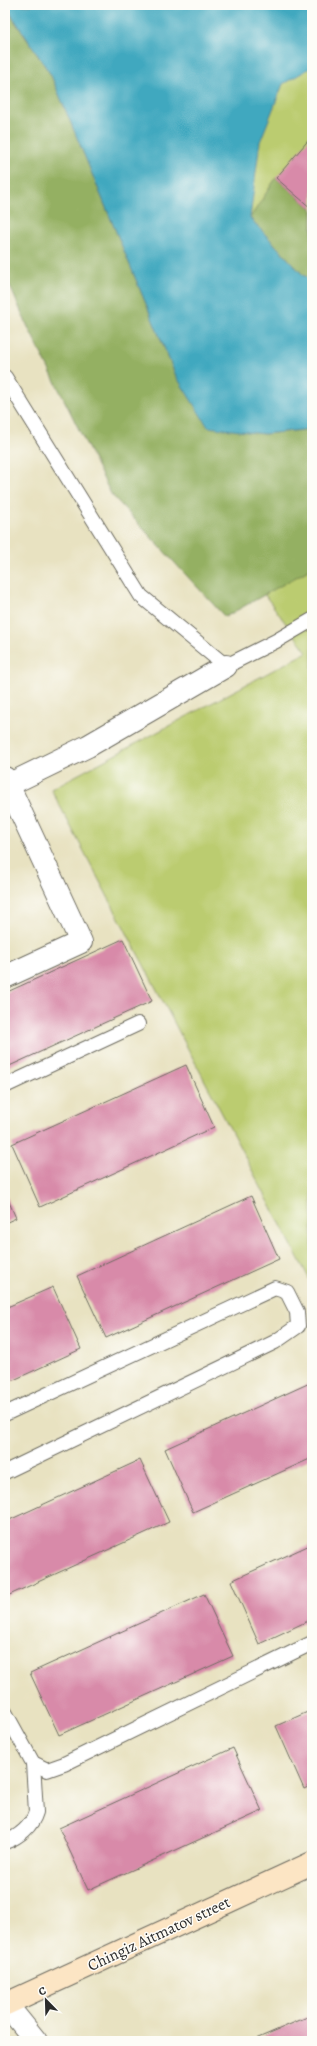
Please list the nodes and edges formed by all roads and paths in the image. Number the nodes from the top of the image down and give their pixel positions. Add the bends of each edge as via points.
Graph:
1 (5, 377) edge
2 (312, 620) edge
3 (226, 666) junction
4 (6, 784) edge
5 (5, 977) edge
6 (138, 1024) dead end
7 (5, 1086) edge
8 (5, 1414) edge
9 (5, 1472) edge
10 (312, 1643) edge
11 (5, 1712) edge
12 (33, 1763) junction
13 (5, 1842) edge
14 (312, 1864) edge
15 (5, 2004) edge
16 (36, 2041) edge

1 - 3 lane via 141,596
2 - 3 lane
3 - 4 street via 88,746
4 - 5 street via 81,942
6 - 7 lane
8 - 9 lane via 275,1288 287,1292 297,1312 298,1326 275,1342
10 - 12 lane via 64,1764 47,1770
11 - 12 lane
12 - 13 lane via 36,1812 34,1818 31,1824
14 - 15 main road, Chingiz Aitmatov street
15 - 16 street

